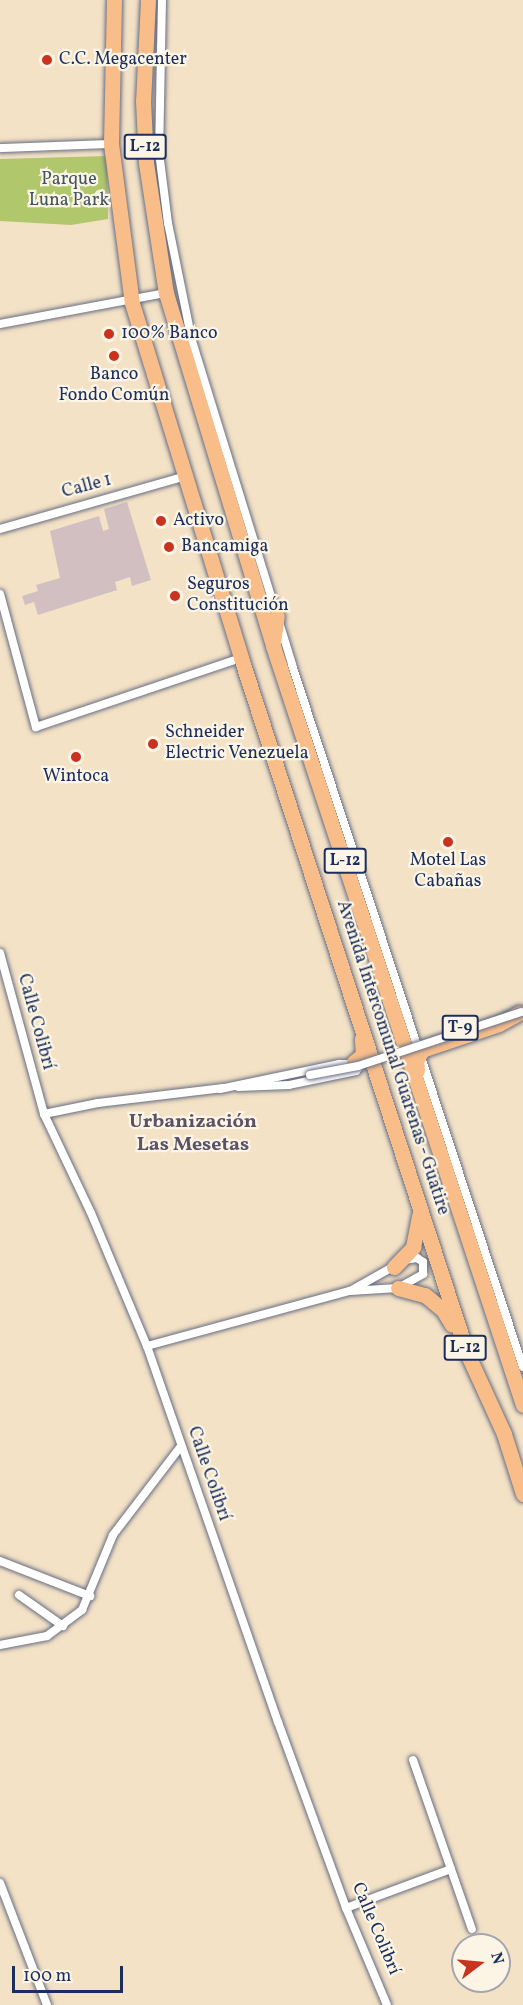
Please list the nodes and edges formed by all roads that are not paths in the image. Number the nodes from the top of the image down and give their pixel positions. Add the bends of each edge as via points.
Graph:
1 (114, 0) edge
2 (148, 0) edge
3 (162, 0) edge
4 (111, 144) junction
5 (0, 148) edge
6 (166, 293) junction
7 (132, 303) junction
8 (0, 324) edge
9 (183, 477) junction
10 (0, 529) edge
11 (0, 594) edge
12 (278, 616) junction
13 (273, 646) junction
14 (241, 658) junction
15 (0, 953) edge
16 (380, 966) junction
17 (401, 993) junction
18 (522, 1012) edge
19 (358, 1018) junction
20 (402, 1030) junction
21 (419, 1045) junction
22 (355, 1066) junction
23 (417, 1077) junction
24 (238, 1087) junction
25 (220, 1089) junction
26 (386, 1101) junction
27 (44, 1114) junction
28 (416, 1198) junction
29 (394, 1267) junction
30 (398, 1288) junction
31 (350, 1291) junction
32 (147, 1346) junction
33 (467, 1353) junction
34 (523, 1367) edge
35 (523, 1405) edge
36 (181, 1446) junction
37 (523, 1494) edge
38 (0, 1561) edge
39 (19, 1595) dead end
40 (90, 1596) junction
41 (63, 1626) junction
42 (0, 1645) edge
43 (413, 1760) dead end
44 (451, 1869) junction
45 (0, 1882) edge
46 (346, 1908) junction
47 (472, 1929) dead end
48 (47, 2005) edge
49 (387, 2005) edge

1 - 4 highway, Avenida Intercomunal Guarenas - Guatire / L-12
2 - 6 highway, Avenida Intercomunal Guarenas - Guatire / L-12 via 143,101 146,163
3 - 12 street, Avenida Intercomunal Guarenas - Guatire / L-12 via 159,152 175,265 202,379
4 - 5 street
4 - 7 highway, Avenida Intercomunal Guarenas - Guatire / L-12
6 - 7 street
6 - 13 highway, Avenida Intercomunal Guarenas - Guatire / L-12
7 - 8 street
7 - 9 highway, Avenida Intercomunal Guarenas - Guatire / L-12
9 - 10 street, Calle 1
9 - 14 highway, Avenida Intercomunal Guarenas - Guatire / L-12
11 - 14 street via 36,727
12 - 13 highway
12 - 17 street, Avenida Intercomunal Guarenas - Guatire / L-12
13 - 16 highway, Avenida Intercomunal Guarenas - Guatire / L-12
14 - 19 highway, Avenida Intercomunal Guarenas - Guatire / L-12
15 - 27 street, Calle Colibrí
16 - 17 highway
16 - 20 highway, Avenida Intercomunal Guarenas - Guatire / L-12
17 - 21 street, Avenida Intercomunal Guarenas - Guatire / L-12
18 - 21 highway, T-9
18 - 24 street, bridge via 358,1066
19 - 22 highway via 364,1051
19 - 26 highway, Avenida Intercomunal Guarenas - Guatire / L-12
20 - 21 highway, T-9
20 - 23 highway, Avenida Intercomunal Guarenas - Guatire / L-12
21 - 23 highway
21 - 34 street, Avenida Intercomunal Guarenas - Guatire / L-12
22 - 24 street via 275,1088
22 - 25 street
22 - 26 highway via 368,1072
23 - 35 highway, Avenida Intercomunal Guarenas - Guatire / L-12
24 - 25 street
25 - 27 street
26 - 28 highway, Avenida Intercomunal Guarenas - Guatire / L-12
27 - 32 street, Calle Colibrí
28 - 29 highway via 417,1235
28 - 33 highway, Avenida Intercomunal Guarenas - Guatire / L-12
29 - 30 street via 417,1258 424,1268 417,1279
29 - 31 street
30 - 31 street
30 - 33 highway via 425,1295 443,1310
31 - 32 street
32 - 36 street, Calle Colibrí
33 - 37 highway, Avenida Intercomunal Guarenas - Guatire / L-12 via 504,1434
36 - 40 street via 113,1535
36 - 46 street, Calle Colibrí
38 - 40 street
39 - 41 street
40 - 41 street
41 - 42 street via 39,1639
43 - 44 street
44 - 46 street
44 - 47 street
45 - 48 street
46 - 49 street, Calle Colibrí

